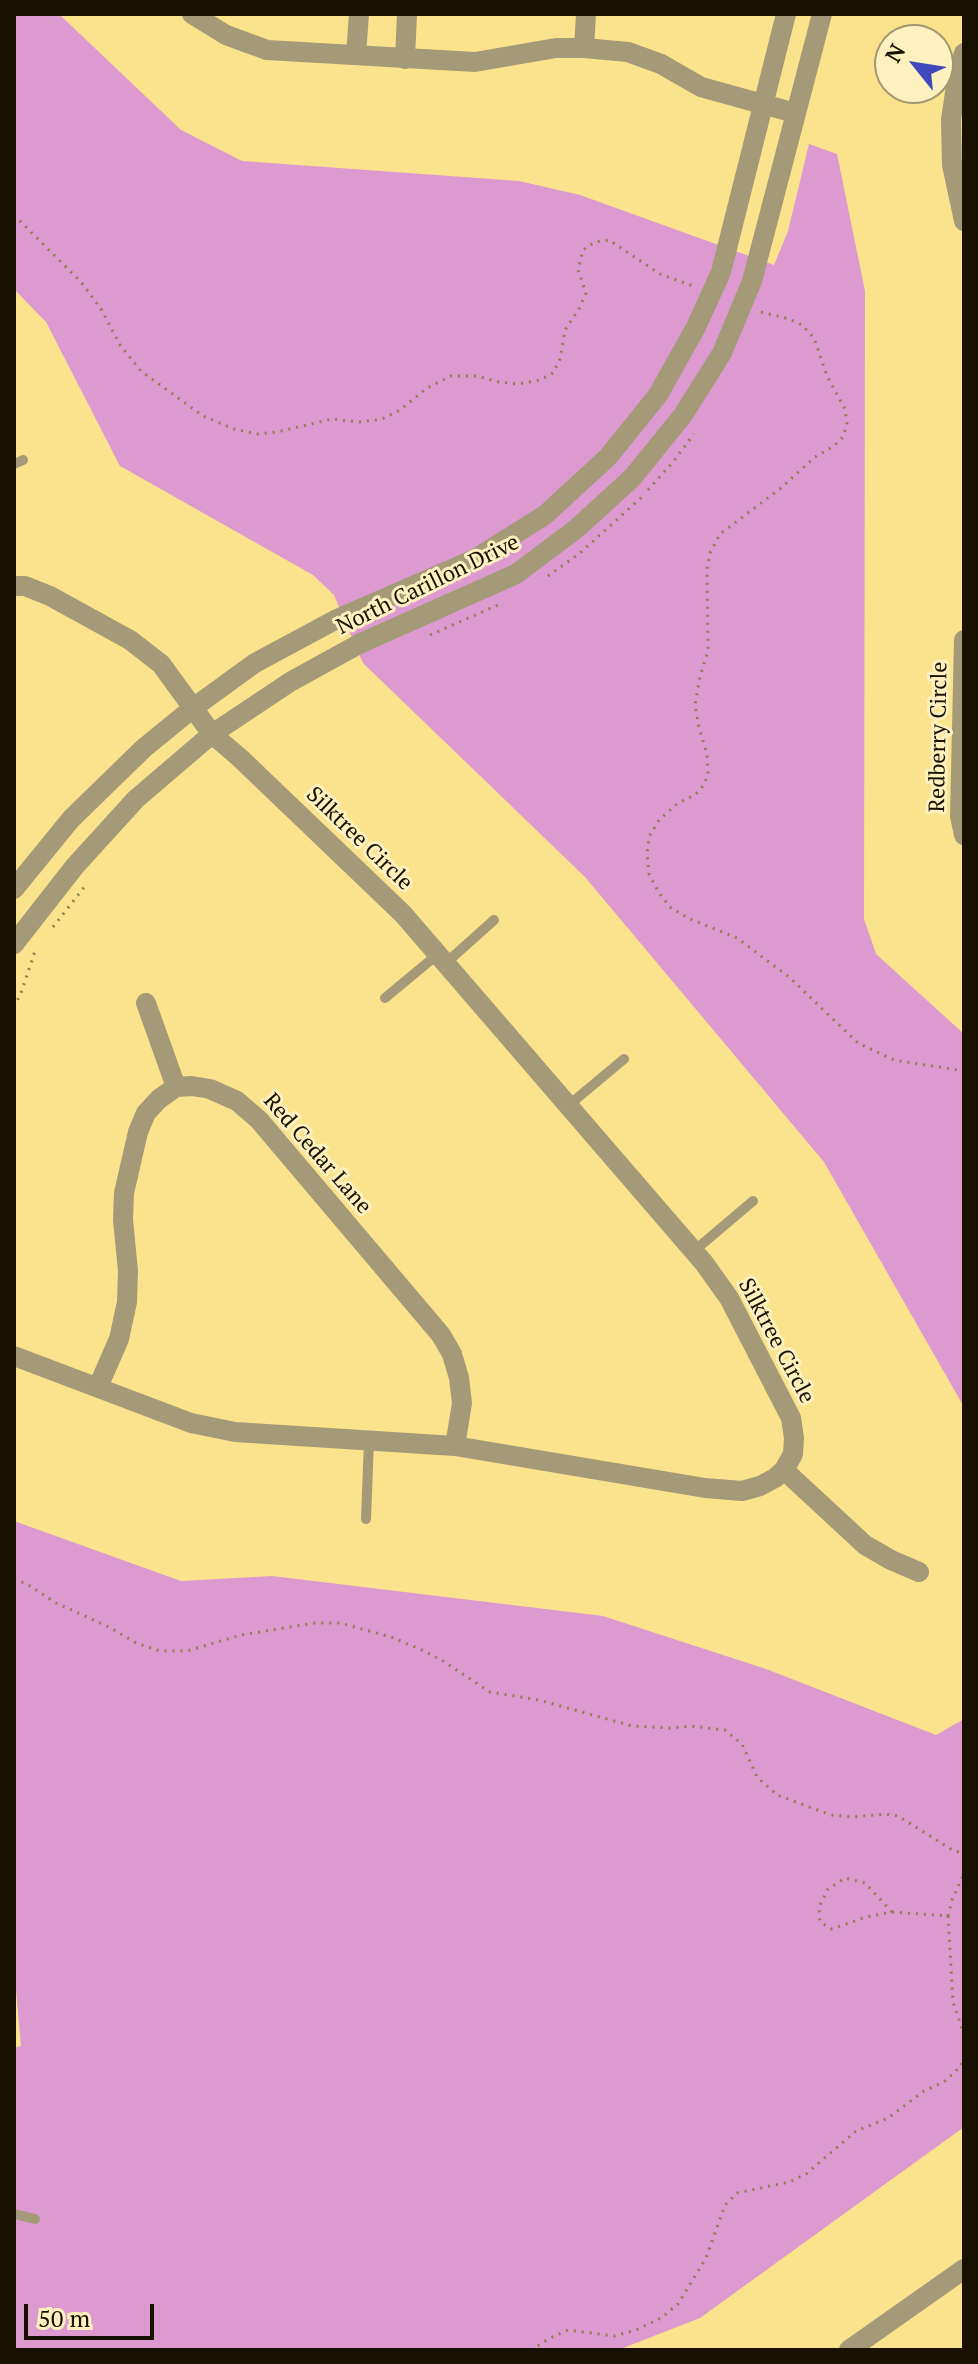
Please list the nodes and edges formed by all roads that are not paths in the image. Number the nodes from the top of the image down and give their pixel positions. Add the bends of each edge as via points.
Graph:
1 (192, 14) edge
2 (359, 14) edge
3 (407, 14) edge
4 (586, 14) edge
5 (786, 14) edge
6 (822, 14) edge
7 (584, 48) junction
8 (964, 53) edge
9 (356, 55) junction
10 (405, 59) junction
11 (764, 105) junction
12 (795, 113) junction
13 (964, 221) edge
14 (14, 586) edge
15 (964, 640) edge
16 (964, 684) edge
17 (193, 708) junction
18 (212, 734) junction
19 (964, 835) edge
20 (14, 889) edge
21 (494, 920) dead end
22 (14, 944) edge
23 (442, 958) junction
24 (385, 998) dead end
25 (146, 1003) dead end
26 (624, 1059) dead end
27 (176, 1087) junction
28 (569, 1105) junction
29 (753, 1201) dead end
30 (694, 1251) junction
31 (14, 1356) edge
32 (98, 1387) junction
33 (369, 1441) junction
34 (455, 1446) junction
35 (784, 1470) junction
36 (366, 1519) dead end
37 (919, 1572) dead end
38 (14, 2214) edge
39 (35, 2219) dead end
40 (964, 2269) edge
41 (849, 2350) edge

1 - 9 street via 226,35 267,50
2 - 9 street
3 - 10 street
4 - 7 street
5 - 11 street, North Carillon Drive
6 - 12 street, North Carillon Drive
7 - 10 street via 475,62
7 - 11 street via 628,52 701,87
8 - 13 street via 951,120 952,165
9 - 10 street
11 - 12 street
11 - 17 street, North Carillon Drive via 721,272 658,395 608,457 545,515 475,559 335,620 255,663
12 - 18 street, North Carillon Drive via 752,281 722,353 683,415 632,478 516,574 359,644
14 - 17 street, Silktree Circle via 50,596 130,640 161,664
15 - 16 street, Redberry Circle
16 - 19 street, Redberry Circle
17 - 18 street, Silktree Circle
17 - 20 street, North Carillon Drive via 71,819
18 - 22 street, North Carillon Drive via 136,799
18 - 23 street, Silktree Circle via 403,914
21 - 23 lane
23 - 24 lane
23 - 28 street, Silktree Circle
25 - 27 street
26 - 28 lane
27 - 32 street via 146,1113 138,1132 124,1193 127,1302 119,1339
27 - 34 street, Red Cedar Lane via 210,1089 237,1101 259,1120 441,1335 459,1378 462,1403
28 - 30 street, Silktree Circle
29 - 30 lane
30 - 35 street, Silktree Circle via 729,1298 791,1418 793,1454
31 - 32 street
32 - 33 street via 191,1423 235,1432
33 - 34 street
33 - 36 lane
34 - 35 street via 742,1491
35 - 37 street via 865,1545
38 - 39 lane
40 - 41 street

